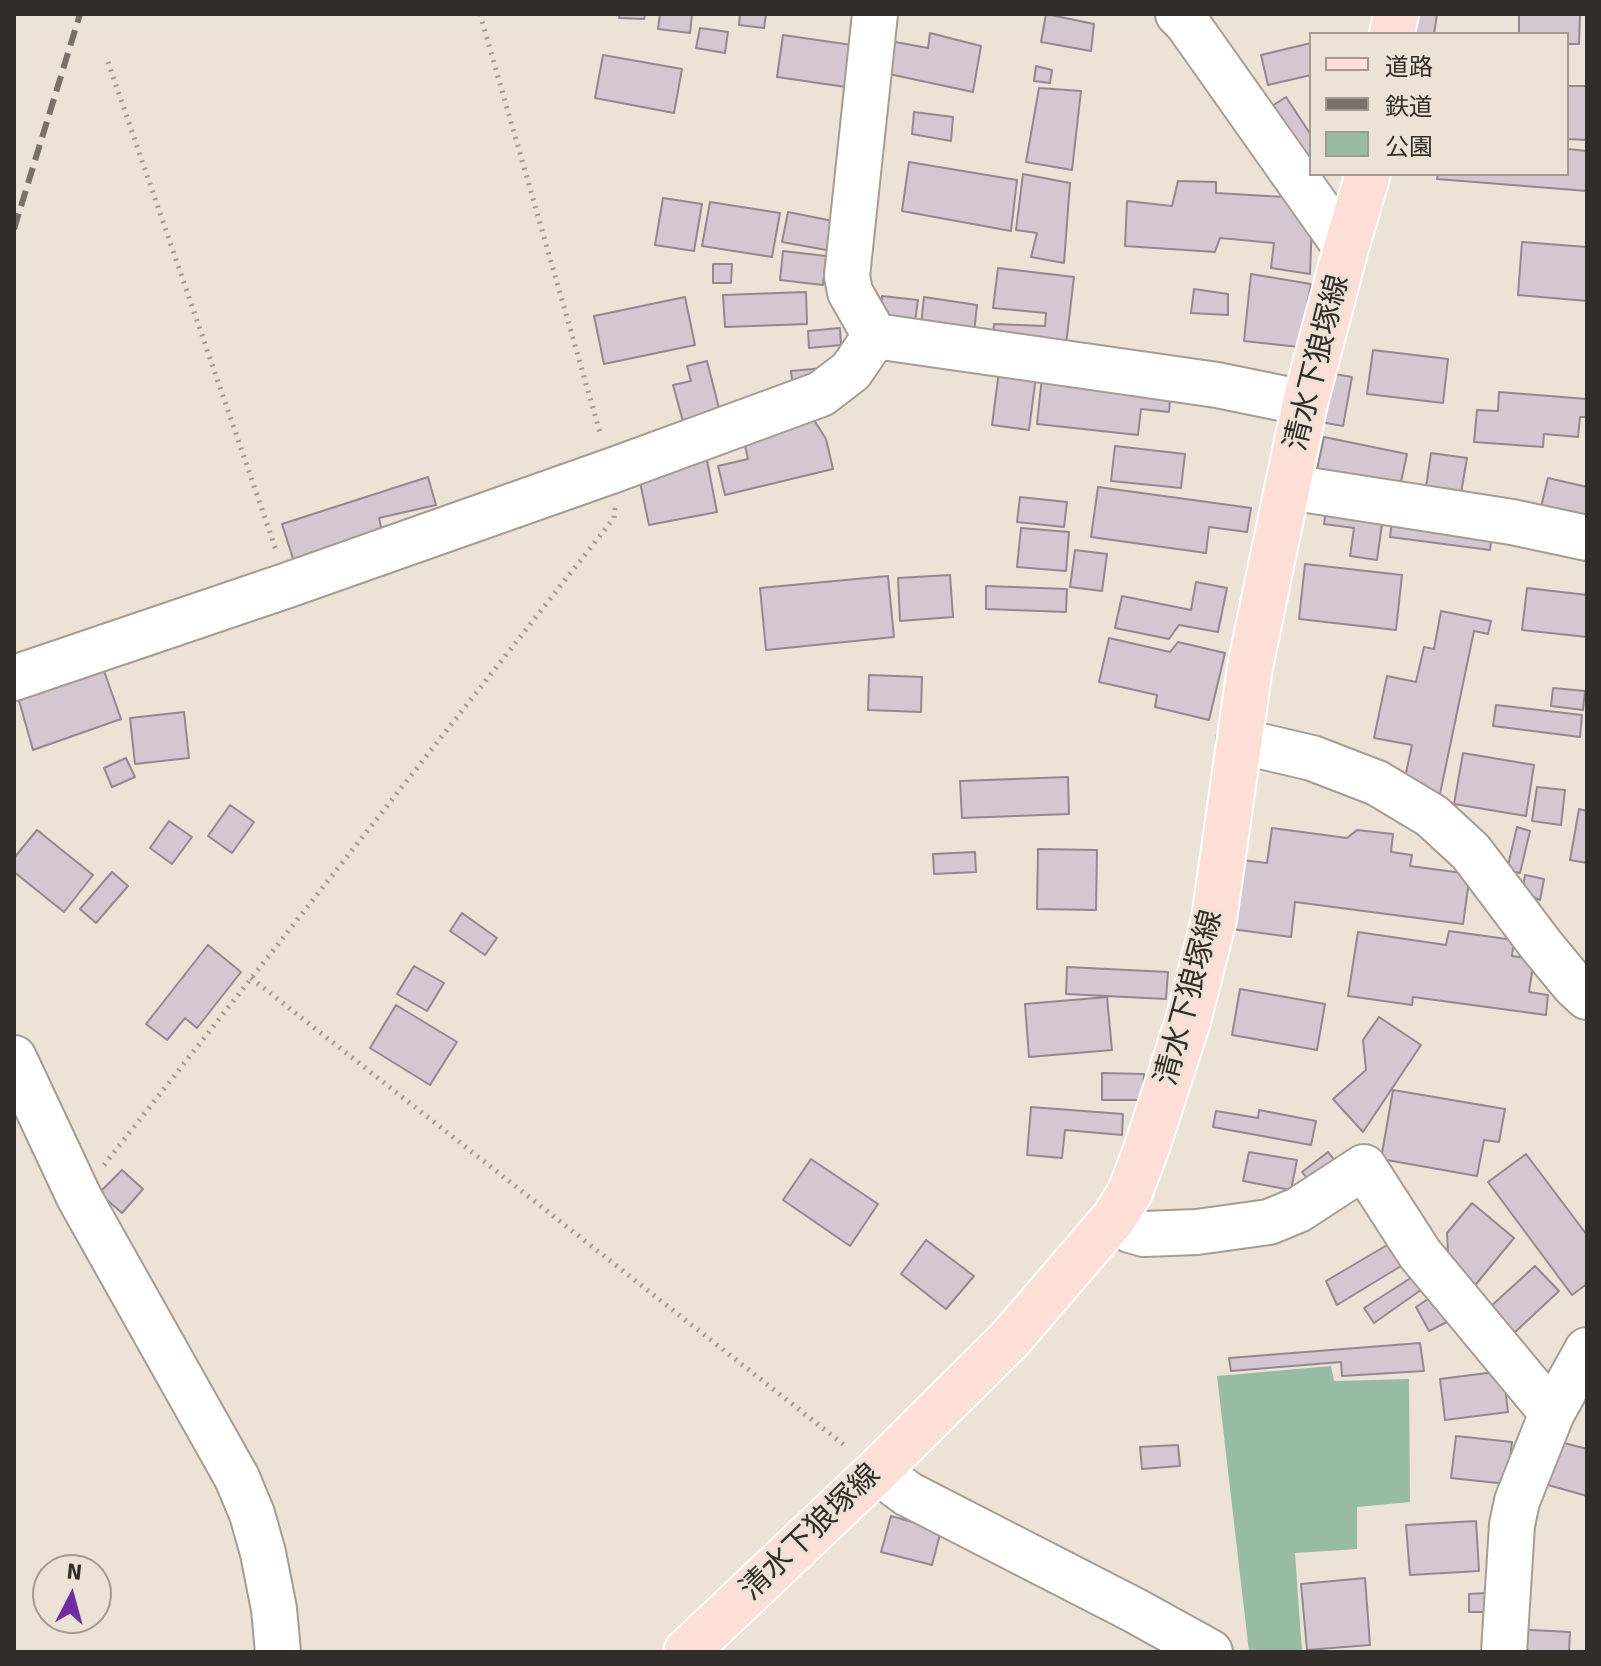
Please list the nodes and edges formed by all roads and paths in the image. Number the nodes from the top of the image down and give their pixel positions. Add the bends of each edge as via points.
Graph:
1 (480, 14) edge
2 (875, 14) edge
3 (1178, 14) edge
4 (108, 62) dead end
5 (1367, 176) edge
6 (1346, 248) junction
7 (875, 336) junction
8 (1305, 403) junction
9 (611, 471) junction
10 (1289, 487) junction
11 (1587, 538) edge
12 (288, 585) junction
13 (14, 678) edge
14 (1239, 741) junction
15 (251, 978) junction
16 (1587, 997) edge
17 (14, 1058) edge
18 (79, 1197) junction
19 (1114, 1218) junction
20 (1587, 1350) edge
21 (1552, 1413) junction
22 (877, 1471) junction
23 (278, 1652) edge
24 (686, 1652) edge
25 (1210, 1652) edge
26 (1504, 1652) edge

1 - 9 path
2 - 7 street via 847,276 850,292
3 - 6 street
4 - 12 path
5 - 6 main road, 清水下狼塚線
6 - 8 main road, 清水下狼塚線
7 - 8 street via 1217,385
7 - 9 street via 851,371 821,394
8 - 10 main road, 清水下狼塚線
9 - 12 street
9 - 15 path via 614,518
10 - 11 street
10 - 14 main road, 清水下狼塚線
12 - 13 street
14 - 16 street via 1312,758 1377,783 1432,816 1471,852
14 - 19 main road, 清水下狼塚線 via 1214,919 1188,1021 1143,1158
15 - 18 path
15 - 22 path
17 - 18 street
18 - 23 street via 237,1478 263,1553
19 - 21 street via 1144,1234 1269,1222 1298,1210 1364,1167 1420,1254
19 - 22 main road, 清水下狼塚線 via 1010,1339
20 - 21 street
21 - 26 street via 1512,1525
22 - 24 main road, 清水下狼塚線
22 - 25 street via 908,1494

